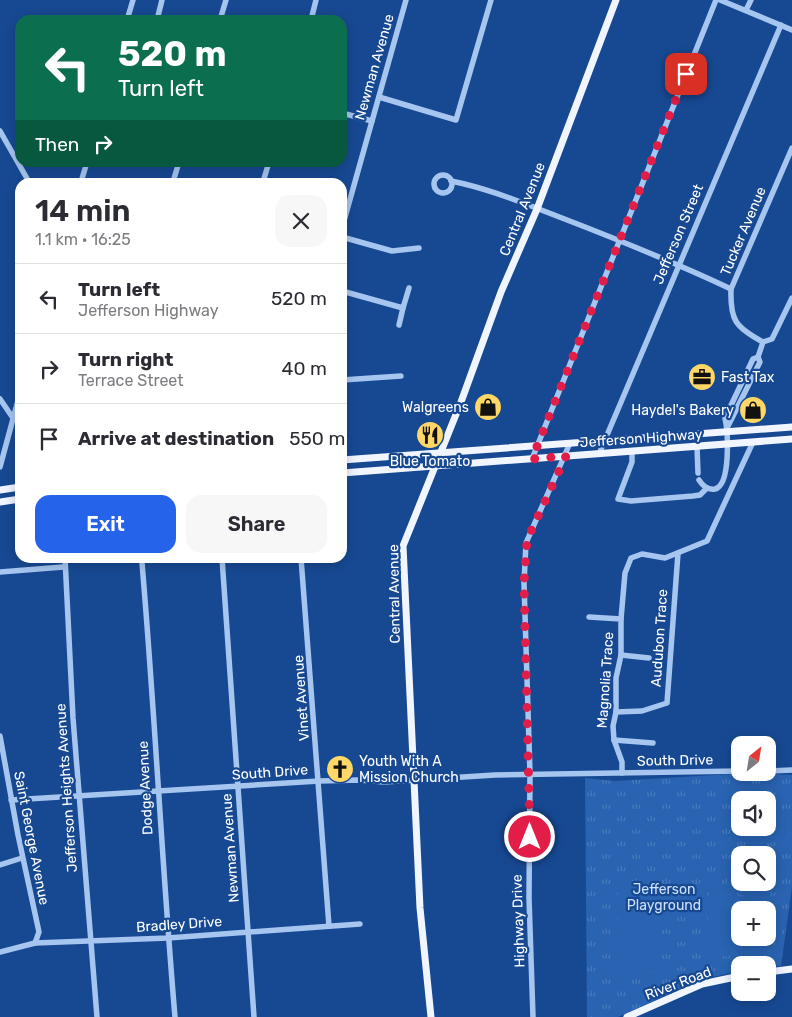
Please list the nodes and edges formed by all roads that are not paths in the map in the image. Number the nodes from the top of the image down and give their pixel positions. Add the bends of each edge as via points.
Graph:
1 (133, 0) edge
2 (162, 0) edge
3 (226, 0) edge
4 (316, 0) edge
5 (406, 0) edge
6 (492, 0) edge
7 (616, 0) edge
8 (716, 0) edge
9 (720, 0) edge
10 (751, 0) edge
11 (746, 10) junction
12 (128, 15) edge
13 (158, 15) edge
14 (222, 15) edge
15 (312, 15) edge
16 (781, 25) junction
17 (792, 30) edge
18 (379, 97) junction
19 (347, 114) edge
20 (372, 121) junction
21 (0, 131) edge
22 (792, 148) edge
23 (15, 157) edge
24 (20, 167) edge
25 (27, 178) edge
26 (451, 180) dead end
27 (537, 209) junction
28 (347, 210) edge
29 (347, 238) edge
30 (619, 240) junction
31 (419, 248) dead end
32 (679, 265) junction
33 (409, 288) dead end
34 (731, 289) junction
35 (347, 292) edge
36 (792, 298) edge
37 (403, 308) junction
38 (399, 325) dead end
39 (763, 342) junction
40 (401, 376) dead end
41 (347, 380) edge
42 (0, 399) edge
43 (15, 412) edge
44 (13, 418) junction
45 (792, 427) edge
46 (727, 429) junction
47 (792, 439) edge
48 (605, 441) junction
49 (753, 442) junction
50 (570, 443) junction
51 (726, 444) junction
52 (536, 446) junction
53 (696, 446) junction
54 (440, 452) junction
55 (632, 452) junction
56 (599, 454) junction
57 (566, 456) junction
58 (532, 459) junction
59 (347, 460) edge
60 (434, 466) junction
61 (0, 467) edge
62 (347, 473) edge
63 (15, 488) edge
64 (707, 488) junction
65 (0, 490) edge
66 (15, 500) edge
67 (0, 502) edge
68 (678, 553) junction
69 (64, 563) edge
70 (142, 563) edge
71 (222, 563) edge
72 (301, 563) edge
73 (64, 567) junction
74 (0, 572) edge
75 (589, 617) dead end
76 (620, 619) junction
77 (621, 655) junction
78 (649, 658) dead end
79 (616, 712) junction
80 (0, 736) edge
81 (614, 740) junction
82 (652, 743) dead end
83 (2, 757) edge
84 (792, 770) edge
85 (776, 771) edge
86 (731, 772) edge
87 (622, 773) junction
88 (530, 774) junction
89 (414, 780) junction
90 (319, 781) junction
91 (238, 786) junction
92 (157, 792) junction
93 (79, 796) junction
94 (11, 800) junction
95 (22, 858) junction
96 (0, 865) edge
97 (360, 924) dead end
98 (329, 926) junction
99 (249, 932) junction
100 (168, 938) junction
101 (91, 942) junction
102 (35, 943) junction
103 (0, 952) edge
104 (792, 969) edge
105 (776, 971) edge
106 (731, 978) edge
107 (97, 1017) edge
108 (175, 1017) edge
109 (254, 1017) edge
110 (431, 1017) edge
111 (533, 1017) edge
112 (627, 1017) edge

1 - 12 street
2 - 13 street
3 - 14 street
4 - 15 street
5 - 18 street, Newman Avenue
6 - 18 street via 456,120
7 - 27 main road, Central Avenue
8 - 30 street
9 - 11 street
10 - 11 street
11 - 16 street
16 - 17 street
16 - 32 street, Jefferson Street
18 - 20 street, Newman Avenue
19 - 20 street
20 - 28 street, Newman Avenue
21 - 23 street
22 - 34 street, Tucker Avenue
24 - 25 street
26 - 27 street via 494,191
27 - 30 street
27 - 54 main road, Central Avenue via 501,292
29 - 31 street via 392,251
30 - 32 street
30 - 52 street
32 - 34 street
32 - 48 street, Jefferson Street
33 - 37 street
34 - 39 street, Tucker Avenue via 730,309 734,318 747,334
35 - 37 street
36 - 39 street via 772,339
37 - 38 street
39 - 46 street via 758,357 760,362
40 - 41 street
42 - 44 street
43 - 44 street
44 - 61 street
45 - 46 main road, Jefferson Highway
46 - 48 main road, Jefferson Highway
46 - 51 street
47 - 49 main road, Jefferson Highway
48 - 50 main road, Jefferson Highway
48 - 56 street, Jefferson Street
49 - 51 main road, Jefferson Highway
49 - 68 street via 707,541
50 - 52 main road, Jefferson Highway
50 - 57 street, Highway Drive
51 - 53 main road, Jefferson Highway
51 - 64 street via 723,484 718,488
52 - 54 main road, Jefferson Highway
52 - 58 street
53 - 55 main road, Jefferson Highway
53 - 64 street via 698,477
54 - 59 main road, Jefferson Highway
54 - 60 main road, Central Avenue
55 - 56 main road, Jefferson Highway
55 - 64 street via 632,462 618,499 676,498 700,495
56 - 57 main road, Jefferson Highway
57 - 58 main road, Jefferson Highway
57 - 88 street, Highway Drive via 526,543 524,583
58 - 60 main road, Jefferson Highway
60 - 62 main road, Jefferson Highway
60 - 89 main road, Central Avenue via 403,546
63 - 65 main road
66 - 67 main road
68 - 76 street via 665,558 642,554 631,558 625,573
68 - 79 street, Audubon Trace via 667,703 642,711
69 - 73 street, Jefferson Heights Avenue
70 - 92 street, Dodge Avenue via 152,676
71 - 91 street, Newman Avenue
72 - 90 street, Vinet Avenue
73 - 74 street
73 - 93 street, Jefferson Heights Avenue
75 - 76 street, Magnolia Trace
76 - 77 street, Magnolia Trace
77 - 78 street
77 - 79 street, Magnolia Trace via 616,678
79 - 81 street, Magnolia Trace
80 - 83 street, Saint George Avenue
81 - 82 street
81 - 87 street, Magnolia Trace via 622,762
83 - 94 street, Saint George Avenue
84 - 85 street
86 - 87 street, South Drive
87 - 88 street, South Drive
88 - 89 street, South Drive
88 - 111 street, Highway Drive via 529,898
89 - 90 street, South Drive
89 - 110 main road, Central Avenue via 421,916
90 - 91 street, South Drive
90 - 98 street, Vinet Avenue
91 - 92 street, South Drive
91 - 99 street, Newman Avenue
92 - 93 street, South Drive
92 - 100 street, Dodge Avenue
93 - 94 street, South Drive
93 - 101 street, Jefferson Heights Avenue
94 - 95 street, Saint George Avenue
95 - 96 street
95 - 102 street, Saint George Avenue via 39,932
97 - 98 street, Bradley Drive
98 - 99 street, Bradley Drive
99 - 100 street, Bradley Drive
99 - 109 street, Newman Avenue
100 - 101 street, Bradley Drive
100 - 108 street, Dodge Avenue
101 - 102 street, Bradley Drive
101 - 107 street, Jefferson Heights Avenue
102 - 103 street, Bradley Drive
104 - 105 main road
106 - 112 main road, River Road via 702,984

